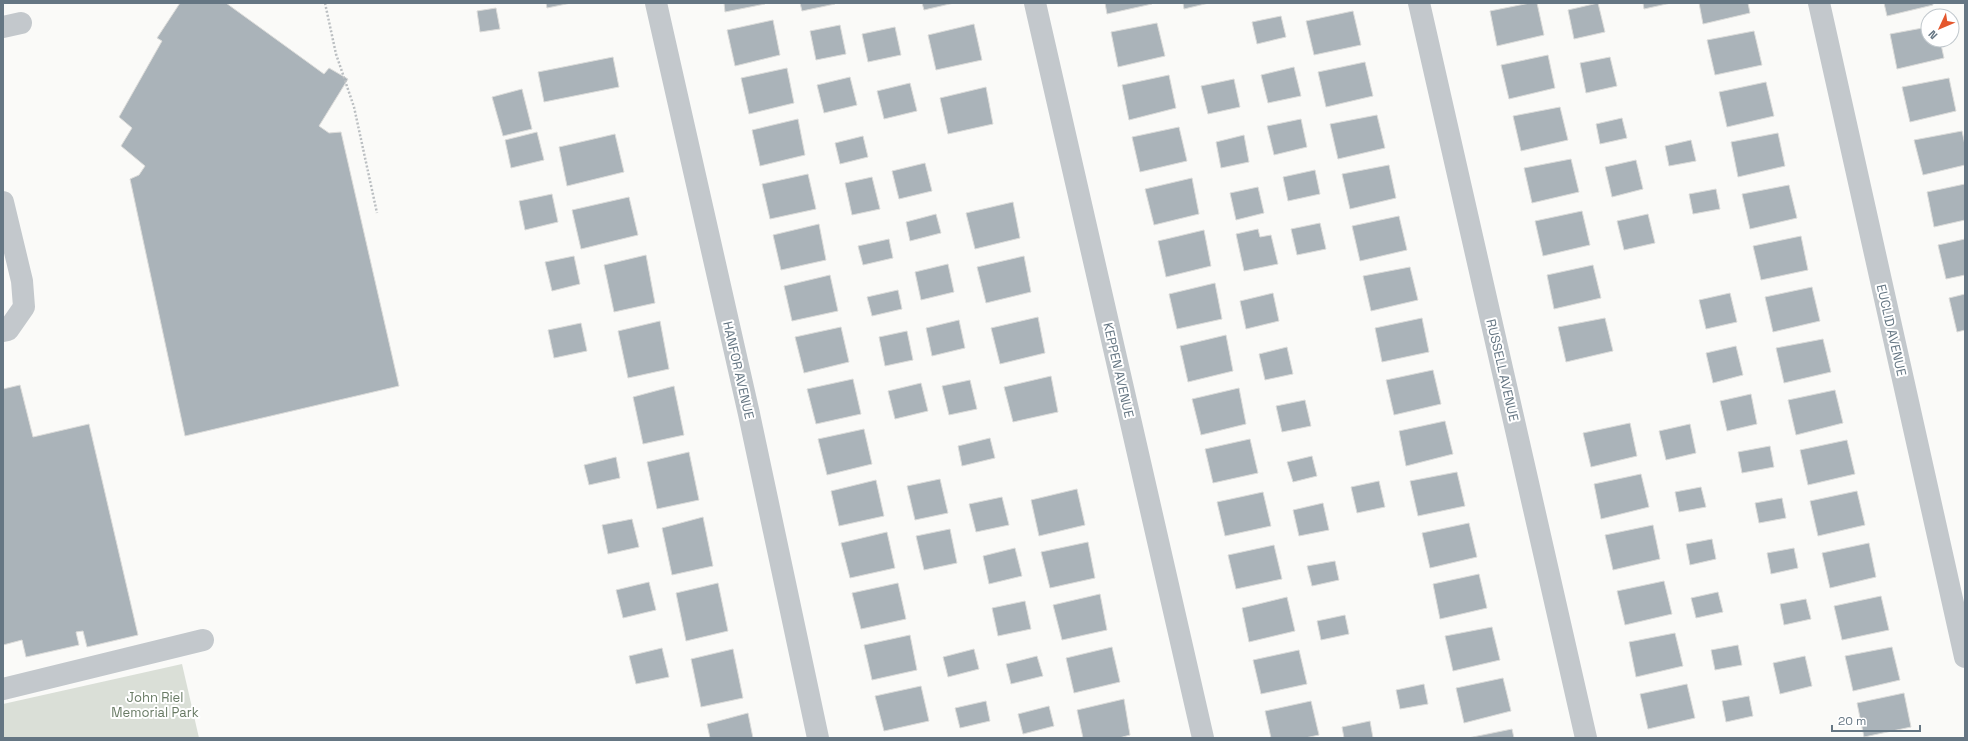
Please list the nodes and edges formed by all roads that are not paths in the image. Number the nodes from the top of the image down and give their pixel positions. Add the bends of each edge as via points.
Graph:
1 (656, 3) edge
2 (1035, 3) edge
3 (1419, 3) edge
4 (1819, 3) edge
5 (3, 202) edge
6 (3, 331) edge
7 (204, 640) dead end
8 (1965, 657) edge
9 (3, 689) edge
10 (818, 738) edge
11 (1203, 738) edge
12 (1586, 738) edge

1 - 10 street, HANFOR AVENUE via 749,414
2 - 11 street, KEPPEN AVENUE
3 - 12 street, RUSSELL AVENUE
4 - 8 street, EUCLID AVENUE
5 - 6 street via 22,281 24,307 8,330
7 - 9 street

